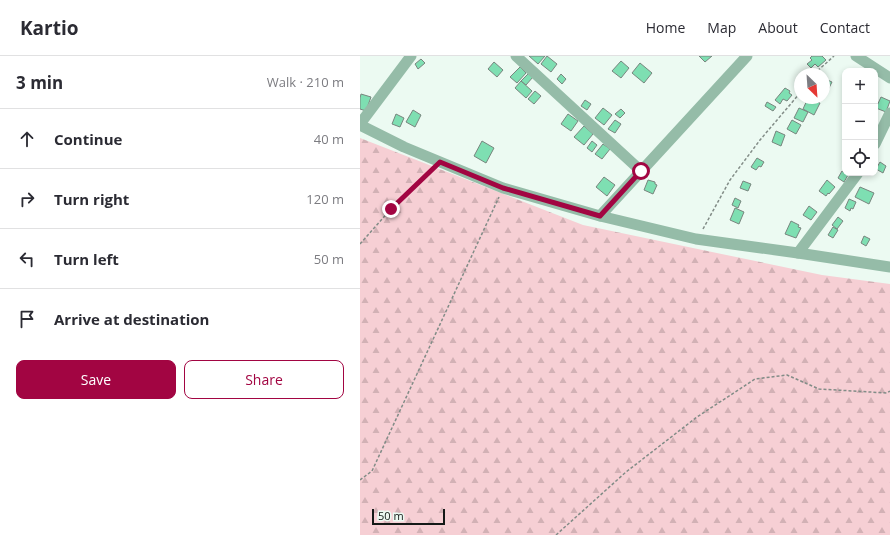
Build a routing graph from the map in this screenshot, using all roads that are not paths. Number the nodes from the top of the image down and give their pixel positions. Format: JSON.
{"nodes":[{"id":1,"x":411,"y":56,"type":"edge"},
{"id":2,"x":516,"y":56,"type":"edge"},
{"id":3,"x":747,"y":56,"type":"edge"},
{"id":4,"x":856,"y":56,"type":"edge"},
{"id":5,"x":890,"y":78,"type":"edge"},
{"id":6,"x":890,"y":113,"type":"edge"},
{"id":7,"x":360,"y":124,"type":"edge"},
{"id":8,"x":877,"y":140,"type":"edge"},
{"id":9,"x":641,"y":171,"type":"junction"},
{"id":10,"x":856,"y":176,"type":"edge"},
{"id":11,"x":600,"y":216,"type":"junction"},
{"id":12,"x":798,"y":252,"type":"junction"},
{"id":13,"x":890,"y":267,"type":"edge"}],
"edges":[{"from":1,"to":7,"type":"street"},
{"from":2,"to":9,"type":"street"},
{"from":3,"to":9,"type":"street"},
{"from":4,"to":5,"type":"street"},
{"from":6,"to":8,"type":"street"},
{"from":7,"to":11,"type":"street"},
{"from":9,"to":11,"type":"street"},
{"from":10,"to":12,"type":"street"},
{"from":11,"to":12,"type":"street"},
{"from":12,"to":13,"type":"street"}]}
